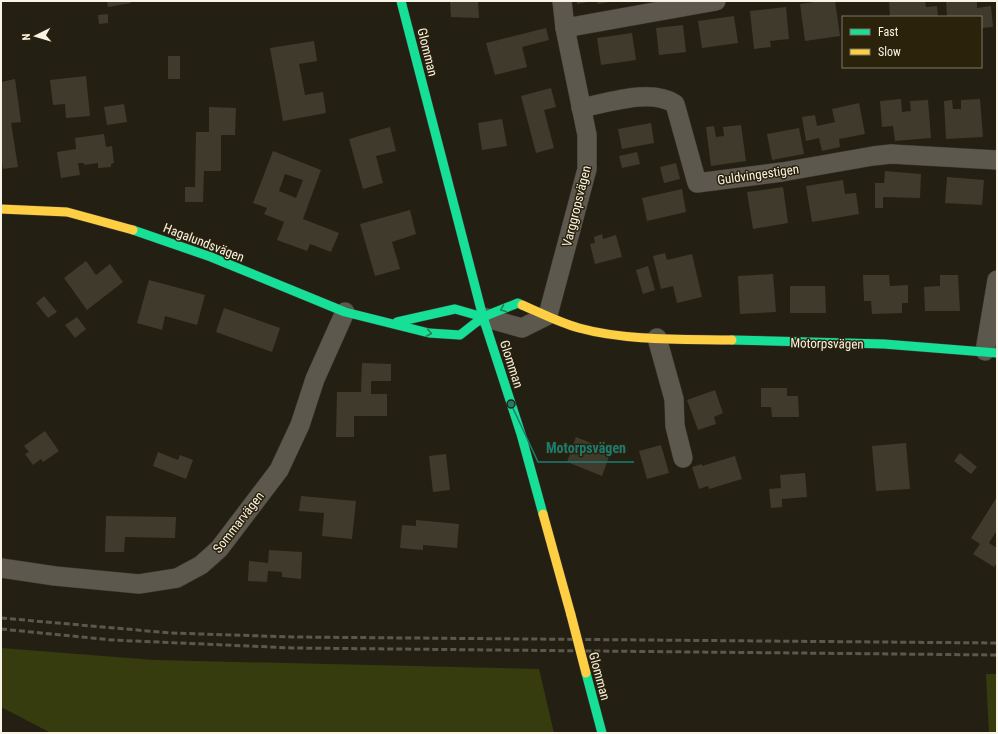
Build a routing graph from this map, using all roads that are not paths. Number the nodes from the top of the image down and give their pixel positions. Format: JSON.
{"nodes":[{"id":1,"x":401,"y":1,"type":"edge"},
{"id":2,"x":562,"y":1,"type":"edge"},
{"id":3,"x":716,"y":1,"type":"edge"},
{"id":4,"x":565,"y":28,"type":"junction"},
{"id":5,"x":581,"y":108,"type":"junction"},
{"id":6,"x":997,"y":160,"type":"edge"},
{"id":7,"x":1,"y":209,"type":"edge"},
{"id":8,"x":997,"y":280,"type":"edge"},
{"id":9,"x":345,"y":312,"type":"junction"},
{"id":10,"x":548,"y":315,"type":"junction"},
{"id":11,"x":483,"y":317,"type":"junction"},
{"id":12,"x":391,"y":323,"type":"junction"},
{"id":13,"x":657,"y":338,"type":"junction"},
{"id":14,"x":991,"y":352,"type":"edge"},
{"id":15,"x":683,"y":458,"type":"dead end"},
{"id":16,"x":1,"y":568,"type":"edge"},
{"id":17,"x":602,"y":733,"type":"edge"}],
"edges":[{"from":1,"to":11,"type":"street","name":"Glomman"},
{"from":2,"to":4,"type":"street","name":"Varggropsvägen"},
{"from":3,"to":4,"type":"street"},
{"from":4,"to":5,"type":"street","name":"Varggropsvägen"},
{"from":5,"to":6,"type":"street","name":"Guldvingestigen"},
{"from":5,"to":10,"type":"street","name":"Varggropsvägen"},
{"from":7,"to":9,"type":"street","name":"Hagalundsvägen"},
{"from":8,"to":14,"type":"street"},
{"from":9,"to":12,"type":"street","name":"Hagalundsvägen"},
{"from":9,"to":16,"type":"street","name":"Sommarvägen"},
{"from":10,"to":11,"type":"street"},
{"from":10,"to":13,"type":"street","name":"Motorpsvägen"},
{"from":11,"to":12,"type":"street","name":"Hagalundsvägen"},
{"from":12,"to":11,"type":"street","name":"Hagalundsvägen","one_way":true},
{"from":11,"to":17,"type":"street","name":"Glomman","bridge":true},
{"from":13,"to":14,"type":"street","name":"Motorpsvägen"},
{"from":13,"to":15,"type":"street"}]}
